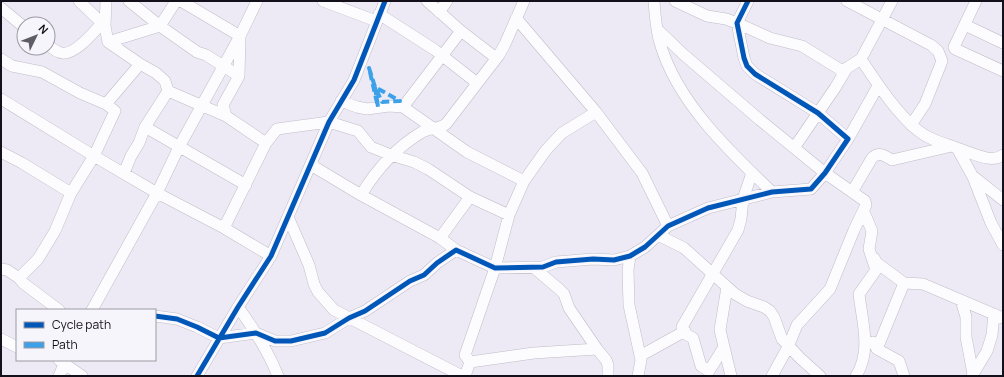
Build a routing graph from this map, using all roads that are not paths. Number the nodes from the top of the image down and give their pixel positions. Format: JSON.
{"nodes":[{"id":1,"x":79,"y":1,"type":"edge"},
{"id":2,"x":106,"y":1,"type":"edge"},
{"id":3,"x":129,"y":1,"type":"edge"},
{"id":4,"x":176,"y":1,"type":"edge"},
{"id":5,"x":181,"y":1,"type":"edge"},
{"id":6,"x":257,"y":1,"type":"edge"},
{"id":7,"x":322,"y":1,"type":"edge"},
{"id":8,"x":385,"y":1,"type":"edge"},
{"id":9,"x":427,"y":1,"type":"edge"},
{"id":10,"x":447,"y":1,"type":"edge"},
{"id":11,"x":524,"y":1,"type":"edge"},
{"id":12,"x":654,"y":1,"type":"edge"},
{"id":13,"x":675,"y":1,"type":"edge"},
{"id":14,"x":748,"y":1,"type":"edge"},
{"id":15,"x":847,"y":1,"type":"edge"},
{"id":16,"x":892,"y":1,"type":"edge"},
{"id":17,"x":976,"y":1,"type":"edge"},
{"id":18,"x":1,"y":8,"type":"edge"},
{"id":19,"x":439,"y":12,"type":"junction"},
{"id":20,"x":378,"y":17,"type":"junction"},
{"id":21,"x":516,"y":18,"type":"junction"},
{"id":22,"x":883,"y":19,"type":"junction"},
{"id":23,"x":16,"y":20,"type":"edge"},
{"id":24,"x":737,"y":23,"type":"junction"},
{"id":25,"x":104,"y":24,"type":"junction"},
{"id":26,"x":965,"y":25,"type":"junction"},
{"id":27,"x":160,"y":26,"type":"junction"},
{"id":28,"x":657,"y":28,"type":"junction"},
{"id":29,"x":461,"y":31,"type":"junction"},
{"id":30,"x":240,"y":36,"type":"junction"},
{"id":31,"x":108,"y":42,"type":"junction"},
{"id":32,"x":1003,"y":43,"type":"edge"},
{"id":33,"x":56,"y":50,"type":"edge"},
{"id":34,"x":443,"y":57,"type":"junction"},
{"id":35,"x":496,"y":58,"type":"junction"},
{"id":36,"x":1,"y":59,"type":"edge"},
{"id":37,"x":861,"y":59,"type":"junction"},
{"id":38,"x":140,"y":64,"type":"junction"},
{"id":39,"x":224,"y":66,"type":"junction"},
{"id":40,"x":847,"y":68,"type":"junction"},
{"id":41,"x":1003,"y":71,"type":"edge"},
{"id":42,"x":239,"y":76,"type":"junction"},
{"id":43,"x":477,"y":83,"type":"junction"},
{"id":44,"x":878,"y":86,"type":"junction"},
{"id":45,"x":168,"y":91,"type":"junction"},
{"id":46,"x":1,"y":99,"type":"edge"},
{"id":47,"x":342,"y":102,"type":"junction"},
{"id":48,"x":106,"y":104,"type":"junction"},
{"id":49,"x":202,"y":106,"type":"junction"},
{"id":50,"x":403,"y":107,"type":"junction"},
{"id":51,"x":596,"y":112,"type":"junction"},
{"id":52,"x":818,"y":113,"type":"junction"},
{"id":53,"x":226,"y":116,"type":"junction"},
{"id":54,"x":330,"y":122,"type":"junction"},
{"id":55,"x":911,"y":125,"type":"junction"},
{"id":56,"x":145,"y":128,"type":"junction"},
{"id":57,"x":434,"y":128,"type":"junction"},
{"id":58,"x":848,"y":139,"type":"junction"},
{"id":59,"x":266,"y":143,"type":"junction"},
{"id":60,"x":179,"y":147,"type":"junction"},
{"id":61,"x":955,"y":147,"type":"junction"},
{"id":62,"x":794,"y":148,"type":"junction"},
{"id":63,"x":1,"y":152,"type":"edge"},
{"id":64,"x":391,"y":155,"type":"junction"},
{"id":65,"x":1003,"y":155,"type":"edge"},
{"id":66,"x":94,"y":156,"type":"junction"},
{"id":67,"x":311,"y":166,"type":"junction"},
{"id":68,"x":124,"y":173,"type":"junction"},
{"id":69,"x":752,"y":173,"type":"junction"},
{"id":70,"x":825,"y":173,"type":"junction"},
{"id":71,"x":974,"y":177,"type":"junction"},
{"id":72,"x":524,"y":181,"type":"junction"},
{"id":73,"x":246,"y":185,"type":"junction"},
{"id":74,"x":71,"y":192,"type":"junction"},
{"id":75,"x":772,"y":192,"type":"junction"},
{"id":76,"x":852,"y":192,"type":"junction"},
{"id":77,"x":157,"y":193,"type":"junction"},
{"id":78,"x":361,"y":195,"type":"junction"},
{"id":79,"x":470,"y":197,"type":"junction"},
{"id":80,"x":743,"y":199,"type":"junction"},
{"id":81,"x":1003,"y":200,"type":"edge"},
{"id":82,"x":864,"y":212,"type":"junction"},
{"id":83,"x":509,"y":215,"type":"junction"},
{"id":84,"x":288,"y":217,"type":"junction"},
{"id":85,"x":668,"y":226,"type":"junction"},
{"id":86,"x":224,"y":228,"type":"junction"},
{"id":87,"x":658,"y":235,"type":"junction"},
{"id":88,"x":440,"y":238,"type":"junction"},
{"id":89,"x":1003,"y":245,"type":"edge"},
{"id":90,"x":869,"y":249,"type":"junction"},
{"id":91,"x":456,"y":250,"type":"junction"},
{"id":92,"x":271,"y":256,"type":"junction"},
{"id":93,"x":630,"y":256,"type":"junction"},
{"id":94,"x":533,"y":267,"type":"junction"},
{"id":95,"x":495,"y":268,"type":"junction"},
{"id":96,"x":1,"y":269,"type":"edge"},
{"id":97,"x":713,"y":274,"type":"junction"},
{"id":98,"x":19,"y":278,"type":"junction"},
{"id":99,"x":904,"y":283,"type":"junction"},
{"id":100,"x":727,"y":287,"type":"junction"},
{"id":101,"x":961,"y":300,"type":"junction"},
{"id":102,"x":238,"y":306,"type":"junction"},
{"id":103,"x":58,"y":309,"type":"edge"},
{"id":104,"x":93,"y":309,"type":"edge"},
{"id":105,"x":156,"y":316,"type":"edge"},
{"id":106,"x":998,"y":316,"type":"edge"},
{"id":107,"x":349,"y":318,"type":"junction"},
{"id":108,"x":862,"y":318,"type":"junction"},
{"id":109,"x":685,"y":331,"type":"junction"},
{"id":110,"x":256,"y":333,"type":"junction"},
{"id":111,"x":219,"y":338,"type":"junction"},
{"id":112,"x":1,"y":339,"type":"edge"},
{"id":113,"x":16,"y":346,"type":"edge"},
{"id":114,"x":724,"y":347,"type":"junction"},
{"id":115,"x":788,"y":347,"type":"junction"},
{"id":116,"x":597,"y":349,"type":"junction"},
{"id":117,"x":876,"y":349,"type":"junction"},
{"id":118,"x":640,"y":356,"type":"junction"},
{"id":119,"x":63,"y":361,"type":"edge"},
{"id":120,"x":470,"y":362,"type":"junction"},
{"id":121,"x":709,"y":373,"type":"edge"},
{"id":122,"x":972,"y":375,"type":"edge"},
{"id":123,"x":59,"y":376,"type":"edge"},
{"id":124,"x":82,"y":376,"type":"edge"},
{"id":125,"x":197,"y":376,"type":"edge"},
{"id":126,"x":278,"y":376,"type":"edge"},
{"id":127,"x":463,"y":376,"type":"edge"},
{"id":128,"x":608,"y":376,"type":"edge"},
{"id":129,"x":638,"y":376,"type":"edge"},
{"id":130,"x":731,"y":376,"type":"edge"},
{"id":131,"x":772,"y":376,"type":"edge"},
{"id":132,"x":820,"y":376,"type":"edge"},
{"id":133,"x":856,"y":376,"type":"edge"},
{"id":134,"x":904,"y":376,"type":"edge"}],
"edges":[{"from":1,"to":25,"type":"street"},
{"from":2,"to":25,"type":"street"},
{"from":3,"to":27,"type":"street"},
{"from":4,"to":27,"type":"street"},
{"from":5,"to":30,"type":"street"},
{"from":6,"to":30,"type":"street"},
{"from":7,"to":20,"type":"street"},
{"from":8,"to":20,"type":"street"},
{"from":9,"to":19,"type":"street"},
{"from":10,"to":19,"type":"street"},
{"from":11,"to":21,"type":"street"},
{"from":12,"to":28,"type":"street"},
{"from":13,"to":24,"type":"street"},
{"from":14,"to":24,"type":"street"},
{"from":15,"to":22,"type":"street"},
{"from":16,"to":22,"type":"street"},
{"from":17,"to":26,"type":"street"},
{"from":18,"to":23,"type":"street"},
{"from":19,"to":29,"type":"street"},
{"from":20,"to":34,"type":"street"},
{"from":20,"to":47,"type":"street"},
{"from":21,"to":35,"type":"street"},
{"from":21,"to":51,"type":"street"},
{"from":22,"to":37,"type":"street"},
{"from":22,"to":55,"type":"street"},
{"from":24,"to":40,"type":"street"},
{"from":24,"to":52,"type":"street"},
{"from":25,"to":31,"type":"street"},
{"from":25,"to":33,"type":"street"},
{"from":26,"to":32,"type":"street"},
{"from":26,"to":41,"type":"street"},
{"from":27,"to":31,"type":"street"},
{"from":27,"to":39,"type":"street"},
{"from":28,"to":62,"type":"street"},
{"from":28,"to":69,"type":"street"},
{"from":29,"to":34,"type":"street"},
{"from":29,"to":35,"type":"street"},
{"from":30,"to":39,"type":"street"},
{"from":30,"to":42,"type":"street"},
{"from":31,"to":38,"type":"street"},
{"from":34,"to":43,"type":"street"},
{"from":34,"to":50,"type":"street"},
{"from":35,"to":43,"type":"street"},
{"from":36,"to":48,"type":"street"},
{"from":37,"to":40,"type":"street"},
{"from":37,"to":44,"type":"street"},
{"from":38,"to":45,"type":"street"},
{"from":38,"to":48,"type":"street"},
{"from":39,"to":42,"type":"street"},
{"from":39,"to":49,"type":"street"},
{"from":40,"to":52,"type":"street"},
{"from":42,"to":53,"type":"street"},
{"from":43,"to":57,"type":"street"},
{"from":44,"to":55,"type":"street"},
{"from":44,"to":58,"type":"street"},
{"from":45,"to":49,"type":"street"},
{"from":45,"to":56,"type":"street"},
{"from":46,"to":66,"type":"street"},
{"from":47,"to":50,"type":"street"},
{"from":47,"to":54,"type":"street"},
{"from":48,"to":66,"type":"street"},
{"from":49,"to":53,"type":"street"},
{"from":49,"to":60,"type":"street"},
{"from":50,"to":57,"type":"street"},
{"from":51,"to":72,"type":"street"},
{"from":51,"to":85,"type":"street"},
{"from":52,"to":58,"type":"street"},
{"from":52,"to":62,"type":"street"},
{"from":53,"to":59,"type":"street"},
{"from":54,"to":59,"type":"street"},
{"from":54,"to":64,"type":"street"},
{"from":54,"to":67,"type":"street"},
{"from":55,"to":61,"type":"street"},
{"from":56,"to":60,"type":"street"},
{"from":56,"to":68,"type":"street"},
{"from":57,"to":64,"type":"street"},
{"from":57,"to":72,"type":"street"},
{"from":58,"to":70,"type":"street"},
{"from":59,"to":73,"type":"street"},
{"from":60,"to":73,"type":"street"},
{"from":60,"to":77,"type":"street"},
{"from":61,"to":65,"type":"street"},
{"from":61,"to":71,"type":"street"},
{"from":61,"to":76,"type":"street"},
{"from":62,"to":70,"type":"street"},
{"from":63,"to":74,"type":"street"},
{"from":64,"to":78,"type":"street"},
{"from":64,"to":79,"type":"street"},
{"from":66,"to":68,"type":"street"},
{"from":66,"to":74,"type":"street"},
{"from":67,"to":78,"type":"street"},
{"from":67,"to":84,"type":"street"},
{"from":68,"to":77,"type":"street"},
{"from":69,"to":75,"type":"street"},
{"from":69,"to":80,"type":"street"},
{"from":70,"to":75,"type":"street"},
{"from":70,"to":76,"type":"street"},
{"from":71,"to":81,"type":"street"},
{"from":71,"to":89,"type":"street"},
{"from":72,"to":83,"type":"street"},
{"from":73,"to":86,"type":"street"},
{"from":74,"to":98,"type":"street"},
{"from":75,"to":80,"type":"street"},
{"from":76,"to":82,"type":"street"},
{"from":77,"to":86,"type":"street"},
{"from":77,"to":104,"type":"street"},
{"from":78,"to":88,"type":"street"},
{"from":79,"to":83,"type":"street"},
{"from":79,"to":88,"type":"street"},
{"from":80,"to":85,"type":"street"},
{"from":80,"to":97,"type":"street"},
{"from":82,"to":90,"type":"street"},
{"from":82,"to":115,"type":"street"},
{"from":83,"to":95,"type":"street"},
{"from":84,"to":92,"type":"street"},
{"from":84,"to":107,"type":"street"},
{"from":85,"to":87,"type":"street"},
{"from":86,"to":92,"type":"street"},
{"from":87,"to":93,"type":"street"},
{"from":87,"to":97,"type":"street"},
{"from":88,"to":91,"type":"street"},
{"from":90,"to":99,"type":"street"},
{"from":90,"to":108,"type":"street"},
{"from":91,"to":95,"type":"street"},
{"from":91,"to":107,"type":"street"},
{"from":92,"to":102,"type":"street"},
{"from":93,"to":94,"type":"street"},
{"from":93,"to":118,"type":"street"},
{"from":94,"to":95,"type":"street"},
{"from":94,"to":116,"type":"street"},
{"from":95,"to":120,"type":"street"},
{"from":96,"to":98,"type":"street"},
{"from":97,"to":100,"type":"street"},
{"from":97,"to":109,"type":"street"},
{"from":98,"to":103,"type":"street"},
{"from":99,"to":101,"type":"street"},
{"from":99,"to":117,"type":"street"},
{"from":100,"to":114,"type":"street"},
{"from":100,"to":115,"type":"street"},
{"from":101,"to":106,"type":"street"},
{"from":101,"to":122,"type":"street"},
{"from":102,"to":110,"type":"street"},
{"from":102,"to":111,"type":"street"},
{"from":105,"to":111,"type":"street"},
{"from":106,"to":122,"type":"street"},
{"from":107,"to":110,"type":"street"},
{"from":107,"to":127,"type":"street"},
{"from":108,"to":117,"type":"street"},
{"from":108,"to":133,"type":"street"},
{"from":109,"to":118,"type":"street"},
{"from":109,"to":121,"type":"street"},
{"from":110,"to":111,"type":"street"},
{"from":110,"to":126,"type":"street"},
{"from":111,"to":125,"type":"street"},
{"from":112,"to":113,"type":"street"},
{"from":114,"to":121,"type":"street"},
{"from":114,"to":130,"type":"street"},
{"from":115,"to":131,"type":"street"},
{"from":115,"to":132,"type":"street"},
{"from":116,"to":120,"type":"street"},
{"from":116,"to":128,"type":"street"},
{"from":117,"to":134,"type":"street"},
{"from":118,"to":129,"type":"street"},
{"from":119,"to":123,"type":"street"},
{"from":119,"to":124,"type":"street"},
{"from":120,"to":127,"type":"street"}]}
